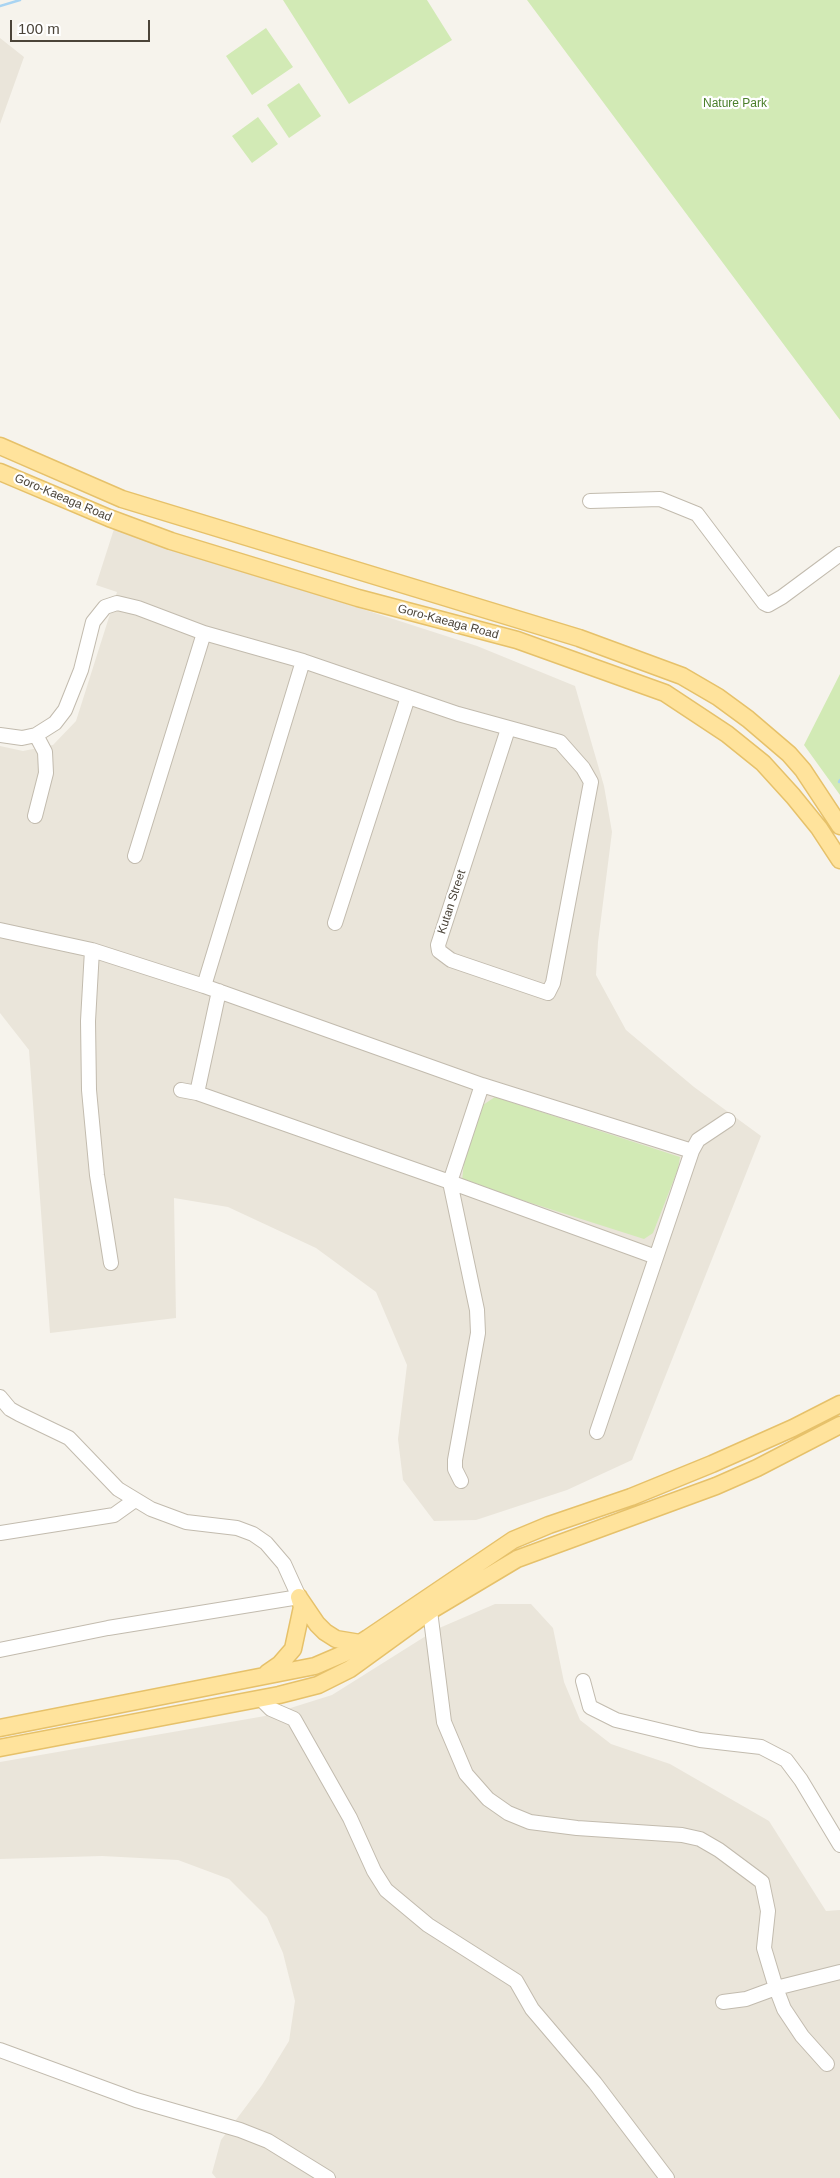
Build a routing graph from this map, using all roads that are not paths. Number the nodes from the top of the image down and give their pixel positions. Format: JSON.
{"nodes":[{"id":1,"x":0,"y":446,"type":"edge"},
{"id":2,"x":0,"y":472,"type":"edge"},
{"id":3,"x":590,"y":501,"type":"dead end"},
{"id":4,"x":840,"y":554,"type":"edge"},
{"id":5,"x":204,"y":633,"type":"junction"},
{"id":6,"x":303,"y":661,"type":"junction"},
{"id":7,"x":408,"y":697,"type":"junction"},
{"id":8,"x":508,"y":729,"type":"junction"},
{"id":9,"x":0,"y":735,"type":"edge"},
{"id":10,"x":36,"y":736,"type":"junction"},
{"id":11,"x":35,"y":816,"type":"dead end"},
{"id":12,"x":840,"y":826,"type":"edge"},
{"id":13,"x":135,"y":856,"type":"dead end"},
{"id":14,"x":840,"y":860,"type":"edge"},
{"id":15,"x":335,"y":923,"type":"dead end"},
{"id":16,"x":0,"y":930,"type":"edge"},
{"id":17,"x":92,"y":950,"type":"junction"},
{"id":18,"x":204,"y":986,"type":"junction"},
{"id":19,"x":219,"y":991,"type":"junction"},
{"id":20,"x":482,"y":1085,"type":"junction"},
{"id":21,"x":182,"y":1090,"type":"dead end"},
{"id":22,"x":196,"y":1092,"type":"junction"},
{"id":23,"x":728,"y":1120,"type":"dead end"},
{"id":24,"x":692,"y":1151,"type":"junction"},
{"id":25,"x":450,"y":1182,"type":"junction"},
{"id":26,"x":656,"y":1257,"type":"junction"},
{"id":27,"x":111,"y":1263,"type":"dead end"},
{"id":28,"x":0,"y":1397,"type":"edge"},
{"id":29,"x":840,"y":1404,"type":"edge"},
{"id":30,"x":840,"y":1425,"type":"edge"},
{"id":31,"x":597,"y":1432,"type":"dead end"},
{"id":32,"x":461,"y":1481,"type":"dead end"},
{"id":33,"x":134,"y":1500,"type":"junction"},
{"id":34,"x":0,"y":1533,"type":"edge"},
{"id":35,"x":299,"y":1597,"type":"junction"},
{"id":36,"x":430,"y":1611,"type":"junction"},
{"id":37,"x":360,"y":1643,"type":"junction"},
{"id":38,"x":0,"y":1650,"type":"edge"},
{"id":39,"x":258,"y":1678,"type":"junction"},
{"id":40,"x":583,"y":1681,"type":"dead end"},
{"id":41,"x":261,"y":1699,"type":"junction"},
{"id":42,"x":0,"y":1728,"type":"edge"},
{"id":43,"x":0,"y":1748,"type":"edge"},
{"id":44,"x":840,"y":1845,"type":"edge"},
{"id":45,"x":840,"y":1972,"type":"edge"},
{"id":46,"x":776,"y":1988,"type":"junction"},
{"id":47,"x":723,"y":2002,"type":"dead end"},
{"id":48,"x":0,"y":2050,"type":"edge"},
{"id":49,"x":827,"y":2064,"type":"dead end"},
{"id":50,"x":328,"y":2178,"type":"edge"},
{"id":51,"x":667,"y":2178,"type":"edge"}],
"edges":[{"from":1,"to":12,"type":"main road","name":"Goro-Kaeaga Road"},
{"from":2,"to":14,"type":"main road","name":"Goro-Kaeaga Road"},
{"from":3,"to":4,"type":"street"},
{"from":5,"to":6,"type":"street"},
{"from":5,"to":10,"type":"street"},
{"from":5,"to":13,"type":"street"},
{"from":6,"to":7,"type":"street"},
{"from":6,"to":18,"type":"street"},
{"from":7,"to":8,"type":"street"},
{"from":7,"to":15,"type":"street"},
{"from":8,"to":8,"type":"street","name":"Kutan Street"},
{"from":9,"to":10,"type":"street"},
{"from":10,"to":11,"type":"street"},
{"from":16,"to":17,"type":"street"},
{"from":17,"to":18,"type":"street"},
{"from":17,"to":27,"type":"street"},
{"from":18,"to":19,"type":"street"},
{"from":19,"to":20,"type":"street"},
{"from":19,"to":22,"type":"street"},
{"from":20,"to":24,"type":"street"},
{"from":20,"to":25,"type":"street"},
{"from":21,"to":22,"type":"street"},
{"from":22,"to":25,"type":"street"},
{"from":23,"to":24,"type":"street"},
{"from":24,"to":26,"type":"street"},
{"from":25,"to":26,"type":"street"},
{"from":25,"to":32,"type":"street"},
{"from":26,"to":31,"type":"street"},
{"from":28,"to":33,"type":"street"},
{"from":29,"to":37,"type":"main road"},
{"from":30,"to":36,"type":"main road"},
{"from":33,"to":34,"type":"street"},
{"from":33,"to":35,"type":"street"},
{"from":35,"to":37,"type":"main road"},
{"from":35,"to":38,"type":"street"},
{"from":35,"to":39,"type":"main road"},
{"from":36,"to":41,"type":"main road"},
{"from":36,"to":46,"type":"street"},
{"from":37,"to":39,"type":"main road"},
{"from":39,"to":42,"type":"main road"},
{"from":40,"to":44,"type":"street"},
{"from":41,"to":43,"type":"main road"},
{"from":41,"to":51,"type":"street"},
{"from":45,"to":46,"type":"street"},
{"from":46,"to":47,"type":"street"},
{"from":46,"to":49,"type":"street"},
{"from":48,"to":50,"type":"street"}]}
